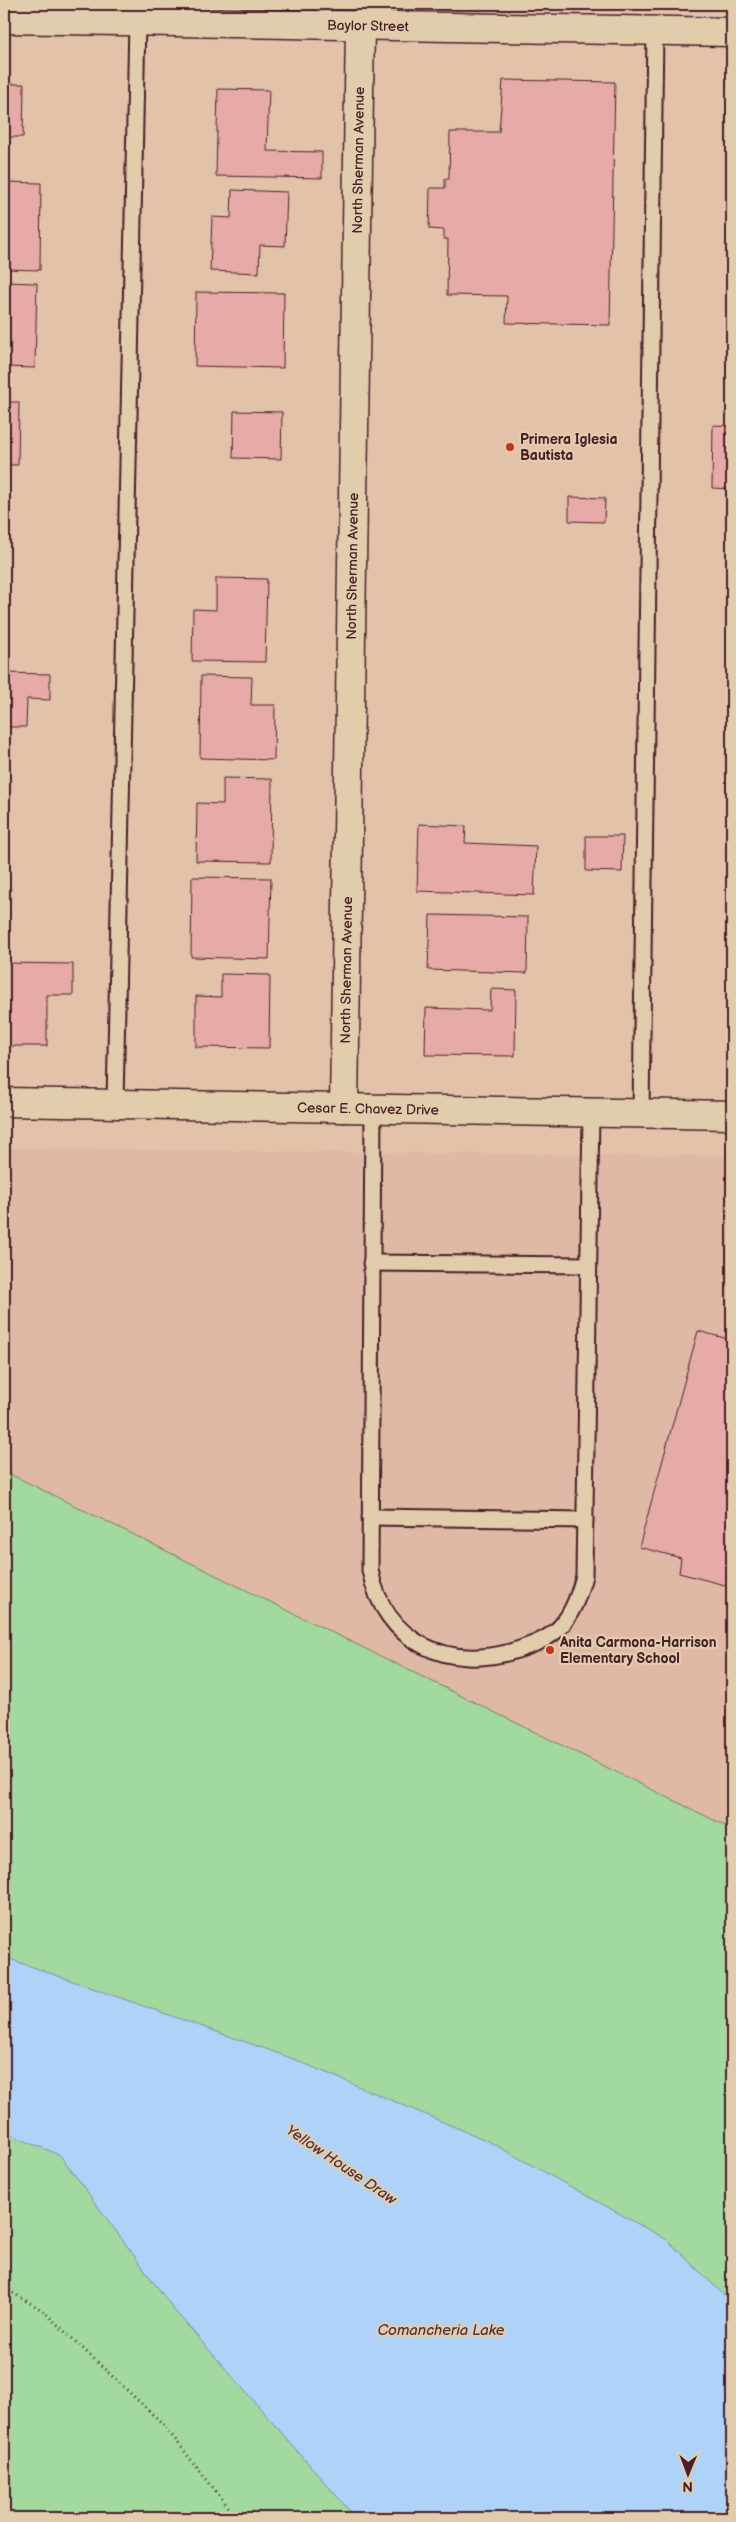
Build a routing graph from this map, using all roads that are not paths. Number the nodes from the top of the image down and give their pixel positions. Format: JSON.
{"nodes":[{"id":1,"x":421,"y":14,"type":"edge"},
{"id":2,"x":4,"y":19,"type":"edge"},
{"id":3,"x":137,"y":21,"type":"junction"},
{"id":4,"x":360,"y":24,"type":"junction"},
{"id":5,"x":655,"y":30,"type":"junction"},
{"id":6,"x":732,"y":32,"type":"edge"},
{"id":7,"x":4,"y":1102,"type":"edge"},
{"id":8,"x":115,"y":1104,"type":"junction"},
{"id":9,"x":344,"y":1108,"type":"junction"},
{"id":10,"x":373,"y":1109,"type":"junction"},
{"id":11,"x":591,"y":1112,"type":"junction"},
{"id":12,"x":641,"y":1113,"type":"junction"},
{"id":13,"x":732,"y":1115,"type":"edge"},
{"id":14,"x":372,"y":1263,"type":"junction"},
{"id":15,"x":588,"y":1265,"type":"junction"},
{"id":16,"x":370,"y":1517,"type":"junction"},
{"id":17,"x":585,"y":1520,"type":"junction"}],
"edges":[{"from":1,"to":4,"type":"street","name":"Baylor Street"},
{"from":1,"to":5,"type":"street","name":"Baylor Street"},
{"from":2,"to":3,"type":"street","name":"Baylor Street"},
{"from":3,"to":4,"type":"street","name":"Baylor Street"},
{"from":3,"to":8,"type":"lane"},
{"from":4,"to":9,"type":"street","name":"North Sherman Avenue"},
{"from":5,"to":6,"type":"street","name":"Baylor Street"},
{"from":5,"to":12,"type":"lane"},
{"from":7,"to":8,"type":"street","name":"Cesar E. Chavez Drive"},
{"from":8,"to":9,"type":"street","name":"Cesar E. Chavez Drive"},
{"from":9,"to":10,"type":"street","name":"Cesar E. Chavez Drive"},
{"from":10,"to":11,"type":"street","name":"Cesar E. Chavez Drive"},
{"from":10,"to":14,"type":"lane"},
{"from":11,"to":12,"type":"street","name":"Cesar E. Chavez Drive"},
{"from":11,"to":15,"type":"lane"},
{"from":12,"to":13,"type":"street","name":"Cesar E. Chavez Drive"},
{"from":14,"to":15,"type":"lane"},
{"from":14,"to":16,"type":"lane"},
{"from":15,"to":17,"type":"lane"},
{"from":16,"to":17,"type":"lane"},
{"from":16,"to":17,"type":"lane"}]}
